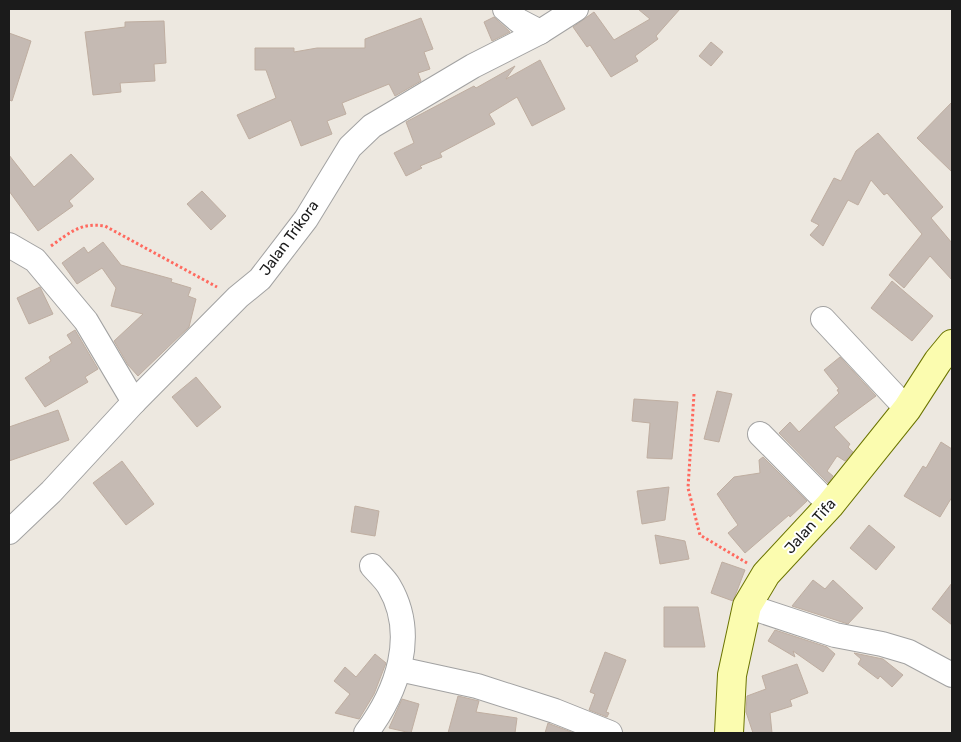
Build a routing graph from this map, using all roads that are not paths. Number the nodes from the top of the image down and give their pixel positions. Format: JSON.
{"nodes":[{"id":1,"x":505,"y":9,"type":"edge"},
{"id":2,"x":576,"y":9,"type":"edge"},
{"id":3,"x":540,"y":32,"type":"junction"},
{"id":4,"x":9,"y":245,"type":"edge"},
{"id":5,"x":823,"y":319,"type":"dead end"},
{"id":6,"x":952,"y":344,"type":"edge"},
{"id":7,"x":134,"y":402,"type":"junction"},
{"id":8,"x":908,"y":409,"type":"junction"},
{"id":9,"x":760,"y":434,"type":"dead end"},
{"id":10,"x":830,"y":505,"type":"junction"},
{"id":11,"x":9,"y":532,"type":"edge"},
{"id":12,"x":372,"y":566,"type":"dead end"},
{"id":13,"x":746,"y":606,"type":"junction"},
{"id":14,"x":399,"y":669,"type":"junction"},
{"id":15,"x":952,"y":675,"type":"edge"},
{"id":16,"x":366,"y":733,"type":"edge"},
{"id":17,"x":610,"y":733,"type":"edge"},
{"id":18,"x":729,"y":733,"type":"edge"}],
"edges":[{"from":1,"to":3,"type":"street"},
{"from":2,"to":3,"type":"street","name":"Jalan Trikora"},
{"from":3,"to":7,"type":"street","name":"Jalan Trikora"},
{"from":4,"to":7,"type":"street"},
{"from":5,"to":8,"type":"street"},
{"from":6,"to":8,"type":"street","name":"Jalan Tifa"},
{"from":7,"to":11,"type":"street","name":"Jalan Trikora"},
{"from":8,"to":10,"type":"street","name":"Jalan Tifa"},
{"from":9,"to":10,"type":"street"},
{"from":10,"to":13,"type":"street","name":"Jalan Tifa"},
{"from":12,"to":14,"type":"street"},
{"from":13,"to":15,"type":"street"},
{"from":13,"to":18,"type":"street","name":"Jalan Tifa"},
{"from":14,"to":16,"type":"street"},
{"from":14,"to":17,"type":"street"}]}
